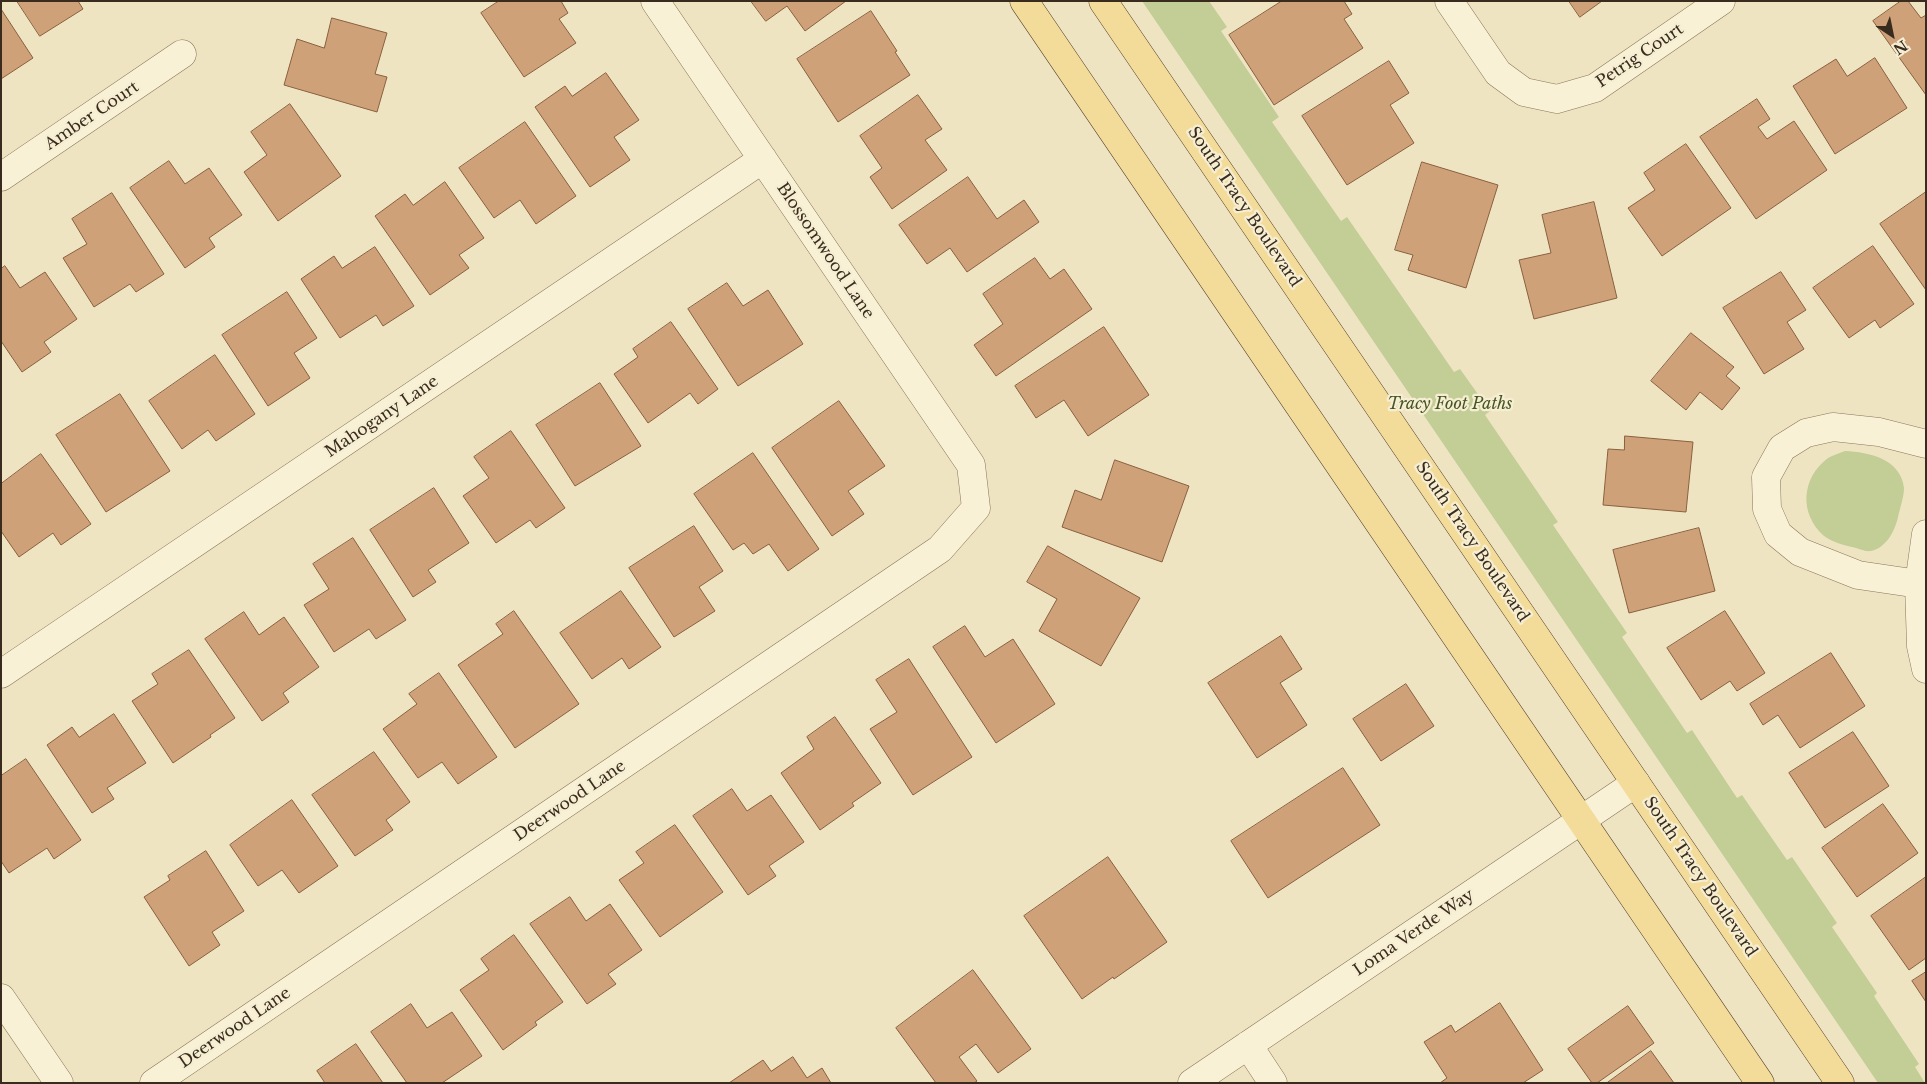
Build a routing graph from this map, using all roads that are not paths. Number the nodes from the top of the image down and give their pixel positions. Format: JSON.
{"nodes":[{"id":1,"x":655,"y":1,"type":"edge"},
{"id":2,"x":1024,"y":1,"type":"edge"},
{"id":3,"x":1104,"y":1,"type":"edge"},
{"id":4,"x":1449,"y":1,"type":"edge"},
{"id":5,"x":1721,"y":1,"type":"edge"},
{"id":6,"x":182,"y":54,"type":"dead end"},
{"id":7,"x":763,"y":159,"type":"junction"},
{"id":8,"x":1,"y":177,"type":"edge"},
{"id":9,"x":1926,"y":444,"type":"edge"},
{"id":10,"x":976,"y":508,"type":"joint"},
{"id":11,"x":1926,"y":534,"type":"edge"},
{"id":12,"x":1919,"y":584,"type":"junction"},
{"id":13,"x":1926,"y":669,"type":"edge"},
{"id":14,"x":1,"y":674,"type":"edge"},
{"id":15,"x":1636,"y":783,"type":"junction"},
{"id":16,"x":1581,"y":819,"type":"junction"},
{"id":17,"x":1,"y":998,"type":"edge"},
{"id":18,"x":1248,"y":1045,"type":"junction"},
{"id":19,"x":59,"y":1083,"type":"edge"},
{"id":20,"x":154,"y":1083,"type":"edge"},
{"id":21,"x":1192,"y":1083,"type":"edge"},
{"id":22,"x":1273,"y":1083,"type":"edge"},
{"id":23,"x":1760,"y":1083,"type":"edge"},
{"id":24,"x":1840,"y":1083,"type":"edge"}],
"edges":[{"from":1,"to":7,"type":"street","name":"Blossomwood Lane"},
{"from":2,"to":16,"type":"main road"},
{"from":3,"to":15,"type":"main road","name":"South Tracy Boulevard"},
{"from":4,"to":5,"type":"street","name":"Petrig Court"},
{"from":6,"to":8,"type":"street","name":"Amber Court"},
{"from":7,"to":10,"type":"street","name":"Blossomwood Lane"},
{"from":7,"to":14,"type":"street","name":"Mahogany Lane"},
{"from":9,"to":12,"type":"street"},
{"from":10,"to":20,"type":"street","name":"Deerwood Lane"},
{"from":11,"to":12,"type":"street"},
{"from":12,"to":13,"type":"street"},
{"from":15,"to":16,"type":"street","name":"Loma Verde Way"},
{"from":15,"to":24,"type":"main road","name":"South Tracy Boulevard"},
{"from":16,"to":18,"type":"street","name":"Loma Verde Way"},
{"from":16,"to":23,"type":"main road"},
{"from":17,"to":19,"type":"street"},
{"from":18,"to":21,"type":"street","name":"Loma Verde Way"},
{"from":18,"to":22,"type":"street"}]}
